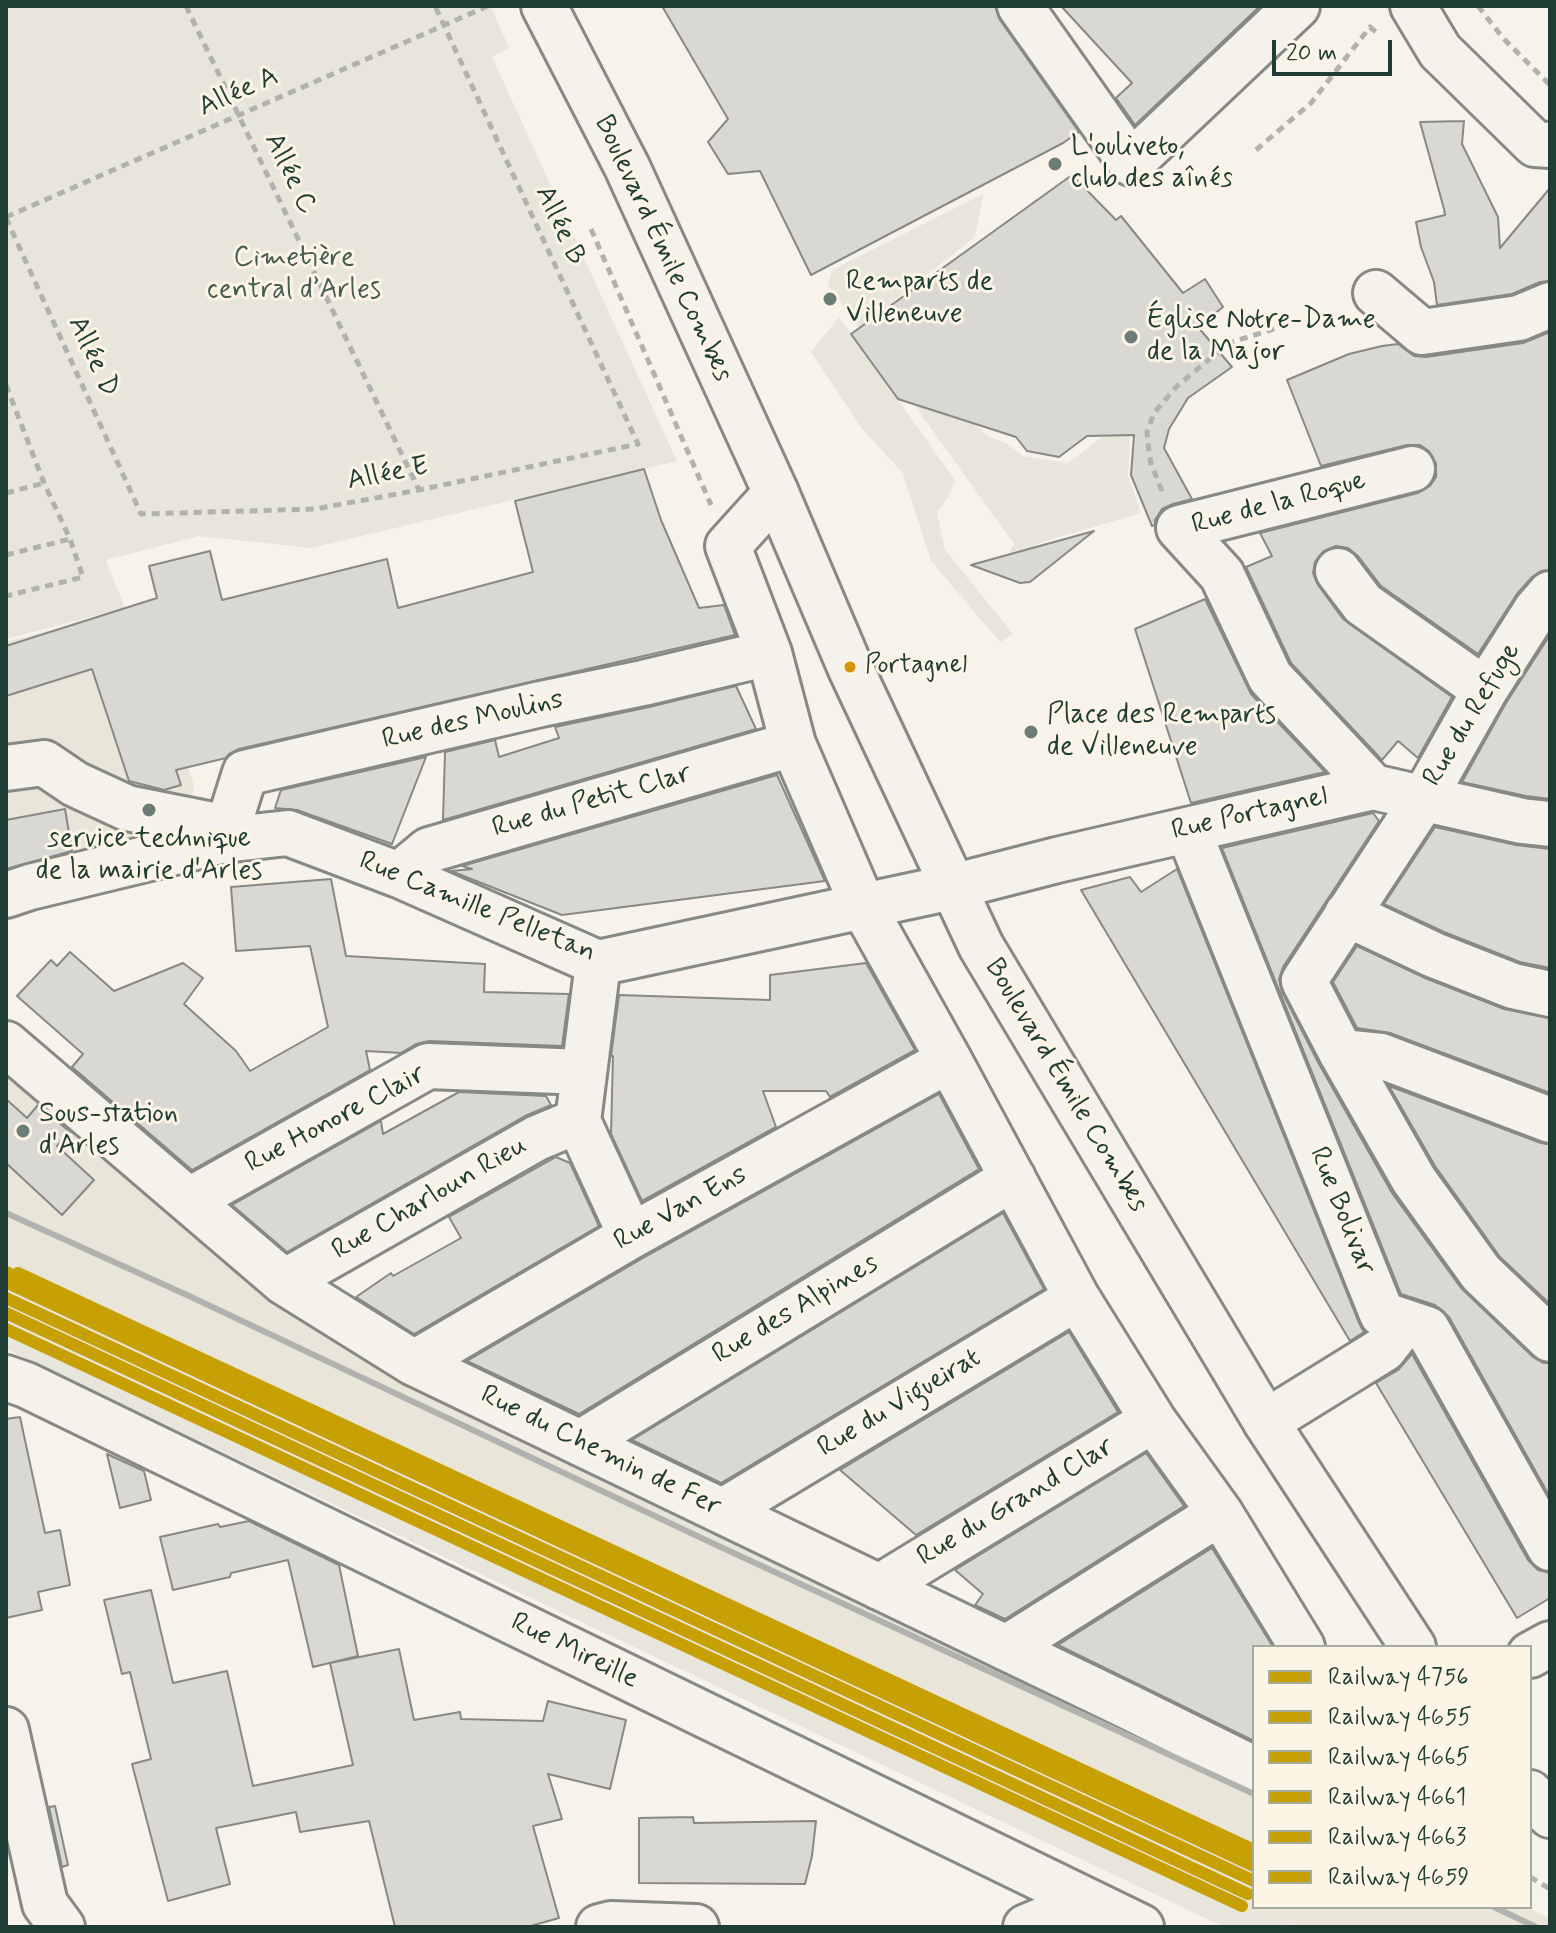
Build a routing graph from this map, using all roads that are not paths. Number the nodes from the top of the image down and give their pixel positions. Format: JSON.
{"nodes":[{"id":1,"x":544,"y":6,"type":"edge"},
{"id":2,"x":1020,"y":6,"type":"edge"},
{"id":3,"x":1297,"y":6,"type":"edge"},
{"id":4,"x":1413,"y":6,"type":"edge"},
{"id":5,"x":1550,"y":145,"type":"edge"},
{"id":6,"x":1376,"y":293,"type":"dead end"},
{"id":7,"x":1550,"y":305,"type":"edge"},
{"id":8,"x":1412,"y":469,"type":"dead end"},
{"id":9,"x":776,"y":493,"type":"junction"},
{"id":10,"x":1338,"y":571,"type":"dead end"},
{"id":11,"x":1550,"y":594,"type":"edge"},
{"id":12,"x":769,"y":653,"type":"junction"},
{"id":13,"x":1485,"y":690,"type":"junction"},
{"id":14,"x":793,"y":744,"type":"junction"},
{"id":15,"x":6,"y":768,"type":"edge"},
{"id":16,"x":1373,"y":787,"type":"junction"},
{"id":17,"x":1424,"y":798,"type":"junction"},
{"id":18,"x":1550,"y":824,"type":"edge"},
{"id":19,"x":1188,"y":830,"type":"junction"},
{"id":20,"x":226,"y":834,"type":"junction"},
{"id":21,"x":399,"y":875,"type":"junction"},
{"id":22,"x":952,"y":887,"type":"junction"},
{"id":23,"x":6,"y":895,"type":"edge"},
{"id":24,"x":863,"y":906,"type":"junction"},
{"id":25,"x":1347,"y":914,"type":"junction"},
{"id":26,"x":598,"y":963,"type":"junction"},
{"id":27,"x":1550,"y":994,"type":"edge"},
{"id":28,"x":6,"y":1044,"type":"edge"},
{"id":29,"x":1341,"y":1052,"type":"junction"},
{"id":30,"x":949,"y":1060,"type":"junction"},
{"id":31,"x":584,"y":1072,"type":"junction"},
{"id":32,"x":1550,"y":1120,"type":"edge"},
{"id":33,"x":578,"y":1121,"type":"junction"},
{"id":34,"x":1013,"y":1178,"type":"junction"},
{"id":35,"x":190,"y":1200,"type":"junction"},
{"id":36,"x":631,"y":1236,"type":"junction"},
{"id":37,"x":284,"y":1282,"type":"junction"},
{"id":38,"x":1077,"y":1298,"type":"junction"},
{"id":39,"x":1405,"y":1322,"type":"junction"},
{"id":40,"x":1550,"y":1339,"type":"edge"},
{"id":41,"x":414,"y":1363,"type":"junction"},
{"id":42,"x":6,"y":1378,"type":"edge"},
{"id":43,"x":1153,"y":1420,"type":"junction"},
{"id":44,"x":1266,"y":1422,"type":"junction"},
{"id":45,"x":580,"y":1443,"type":"junction"},
{"id":46,"x":723,"y":1511,"type":"junction"},
{"id":47,"x":1220,"y":1513,"type":"junction"},
{"id":48,"x":1550,"y":1548,"type":"edge"},
{"id":49,"x":879,"y":1587,"type":"junction"},
{"id":50,"x":1550,"y":1644,"type":"edge"},
{"id":51,"x":1301,"y":1645,"type":"edge"},
{"id":52,"x":1412,"y":1645,"type":"edge"},
{"id":53,"x":1006,"y":1648,"type":"junction"},
{"id":54,"x":1532,"y":1654,"type":"edge"},
{"id":55,"x":6,"y":1730,"type":"edge"},
{"id":56,"x":1252,"y":1768,"type":"edge"},
{"id":57,"x":1532,"y":1795,"type":"edge"},
{"id":58,"x":1550,"y":1815,"type":"edge"},
{"id":59,"x":1086,"y":1902,"type":"junction"},
{"id":60,"x":62,"y":1927,"type":"edge"},
{"id":61,"x":599,"y":1927,"type":"edge"},
{"id":62,"x":696,"y":1927,"type":"edge"},
{"id":63,"x":1026,"y":1927,"type":"edge"},
{"id":64,"x":1141,"y":1927,"type":"edge"}],
"edges":[{"from":1,"to":9,"type":"street","name":"Boulevard Émile Combes"},
{"from":2,"to":3,"type":"street"},
{"from":4,"to":5,"type":"street"},
{"from":6,"to":7,"type":"street"},
{"from":8,"to":16,"type":"street","name":"Rue de la Roque"},
{"from":9,"to":12,"type":"street"},
{"from":9,"to":22,"type":"street","name":"Boulevard Émile Combes"},
{"from":10,"to":13,"type":"street"},
{"from":11,"to":13,"type":"street","name":"Rue du Refuge"},
{"from":12,"to":14,"type":"street"},
{"from":12,"to":20,"type":"street","name":"Rue des Moulins"},
{"from":13,"to":17,"type":"street","name":"Rue du Refuge"},
{"from":14,"to":21,"type":"street","name":"Rue du Petit Clar"},
{"from":14,"to":24,"type":"street"},
{"from":15,"to":20,"type":"street"},
{"from":16,"to":17,"type":"street","name":"Rue Portagnel"},
{"from":16,"to":19,"type":"street","name":"Rue Portagnel"},
{"from":17,"to":18,"type":"street","name":"Rue Portagnel"},
{"from":17,"to":25,"type":"street","name":"Rue du Refuge"},
{"from":19,"to":22,"type":"street","name":"Rue Portagnel"},
{"from":19,"to":39,"type":"street","name":"Rue Bolivar"},
{"from":20,"to":21,"type":"street","name":"Rue Camille Pelletan"},
{"from":20,"to":23,"type":"street","name":"Rue Camille Pelletan"},
{"from":21,"to":26,"type":"street","name":"Rue Camille Pelletan"},
{"from":22,"to":24,"type":"street","name":"Rue Camille Pelletan"},
{"from":22,"to":44,"type":"street","name":"Boulevard Émile Combes"},
{"from":24,"to":26,"type":"street","name":"Rue Camille Pelletan"},
{"from":24,"to":30,"type":"street"},
{"from":25,"to":27,"type":"street"},
{"from":25,"to":29,"type":"street","name":"Rue du Refuge"},
{"from":26,"to":31,"type":"street"},
{"from":28,"to":35,"type":"street","name":"Rue du Chemin de Fer"},
{"from":29,"to":32,"type":"street"},
{"from":29,"to":40,"type":"street"},
{"from":30,"to":34,"type":"street"},
{"from":30,"to":36,"type":"street","name":"Rue Van Ens"},
{"from":31,"to":33,"type":"street"},
{"from":31,"to":35,"type":"street","name":"Rue Honore Clair"},
{"from":33,"to":36,"type":"street"},
{"from":33,"to":37,"type":"street","name":"Rue Charloun Rieu"},
{"from":34,"to":38,"type":"street"},
{"from":34,"to":45,"type":"street","name":"Rue des Alpines"},
{"from":35,"to":37,"type":"street","name":"Rue du Chemin de Fer"},
{"from":36,"to":41,"type":"street","name":"Rue Van Ens"},
{"from":37,"to":41,"type":"street","name":"Rue du Chemin de Fer"},
{"from":38,"to":43,"type":"street"},
{"from":38,"to":46,"type":"street","name":"Rue du Vigueirat"},
{"from":39,"to":44,"type":"street"},
{"from":39,"to":48,"type":"street","name":"Rue Bolivar"},
{"from":41,"to":45,"type":"street","name":"Rue du Chemin de Fer"},
{"from":42,"to":59,"type":"street","name":"Rue Mireille"},
{"from":43,"to":47,"type":"street"},
{"from":43,"to":49,"type":"street","name":"Rue du Grand Clar"},
{"from":44,"to":52,"type":"street","name":"Boulevard Émile Combes"},
{"from":45,"to":46,"type":"street","name":"Rue du Chemin de Fer"},
{"from":46,"to":49,"type":"street","name":"Rue du Chemin de Fer"},
{"from":47,"to":51,"type":"street"},
{"from":47,"to":53,"type":"street"},
{"from":49,"to":53,"type":"street","name":"Rue du Chemin de Fer"},
{"from":50,"to":54,"type":"street"},
{"from":53,"to":56,"type":"street","name":"Rue du Chemin de Fer"},
{"from":55,"to":60,"type":"street"},
{"from":57,"to":58,"type":"street"},
{"from":59,"to":63,"type":"street"},
{"from":59,"to":64,"type":"street","name":"Rue Mireille"},
{"from":61,"to":62,"type":"street"}]}
